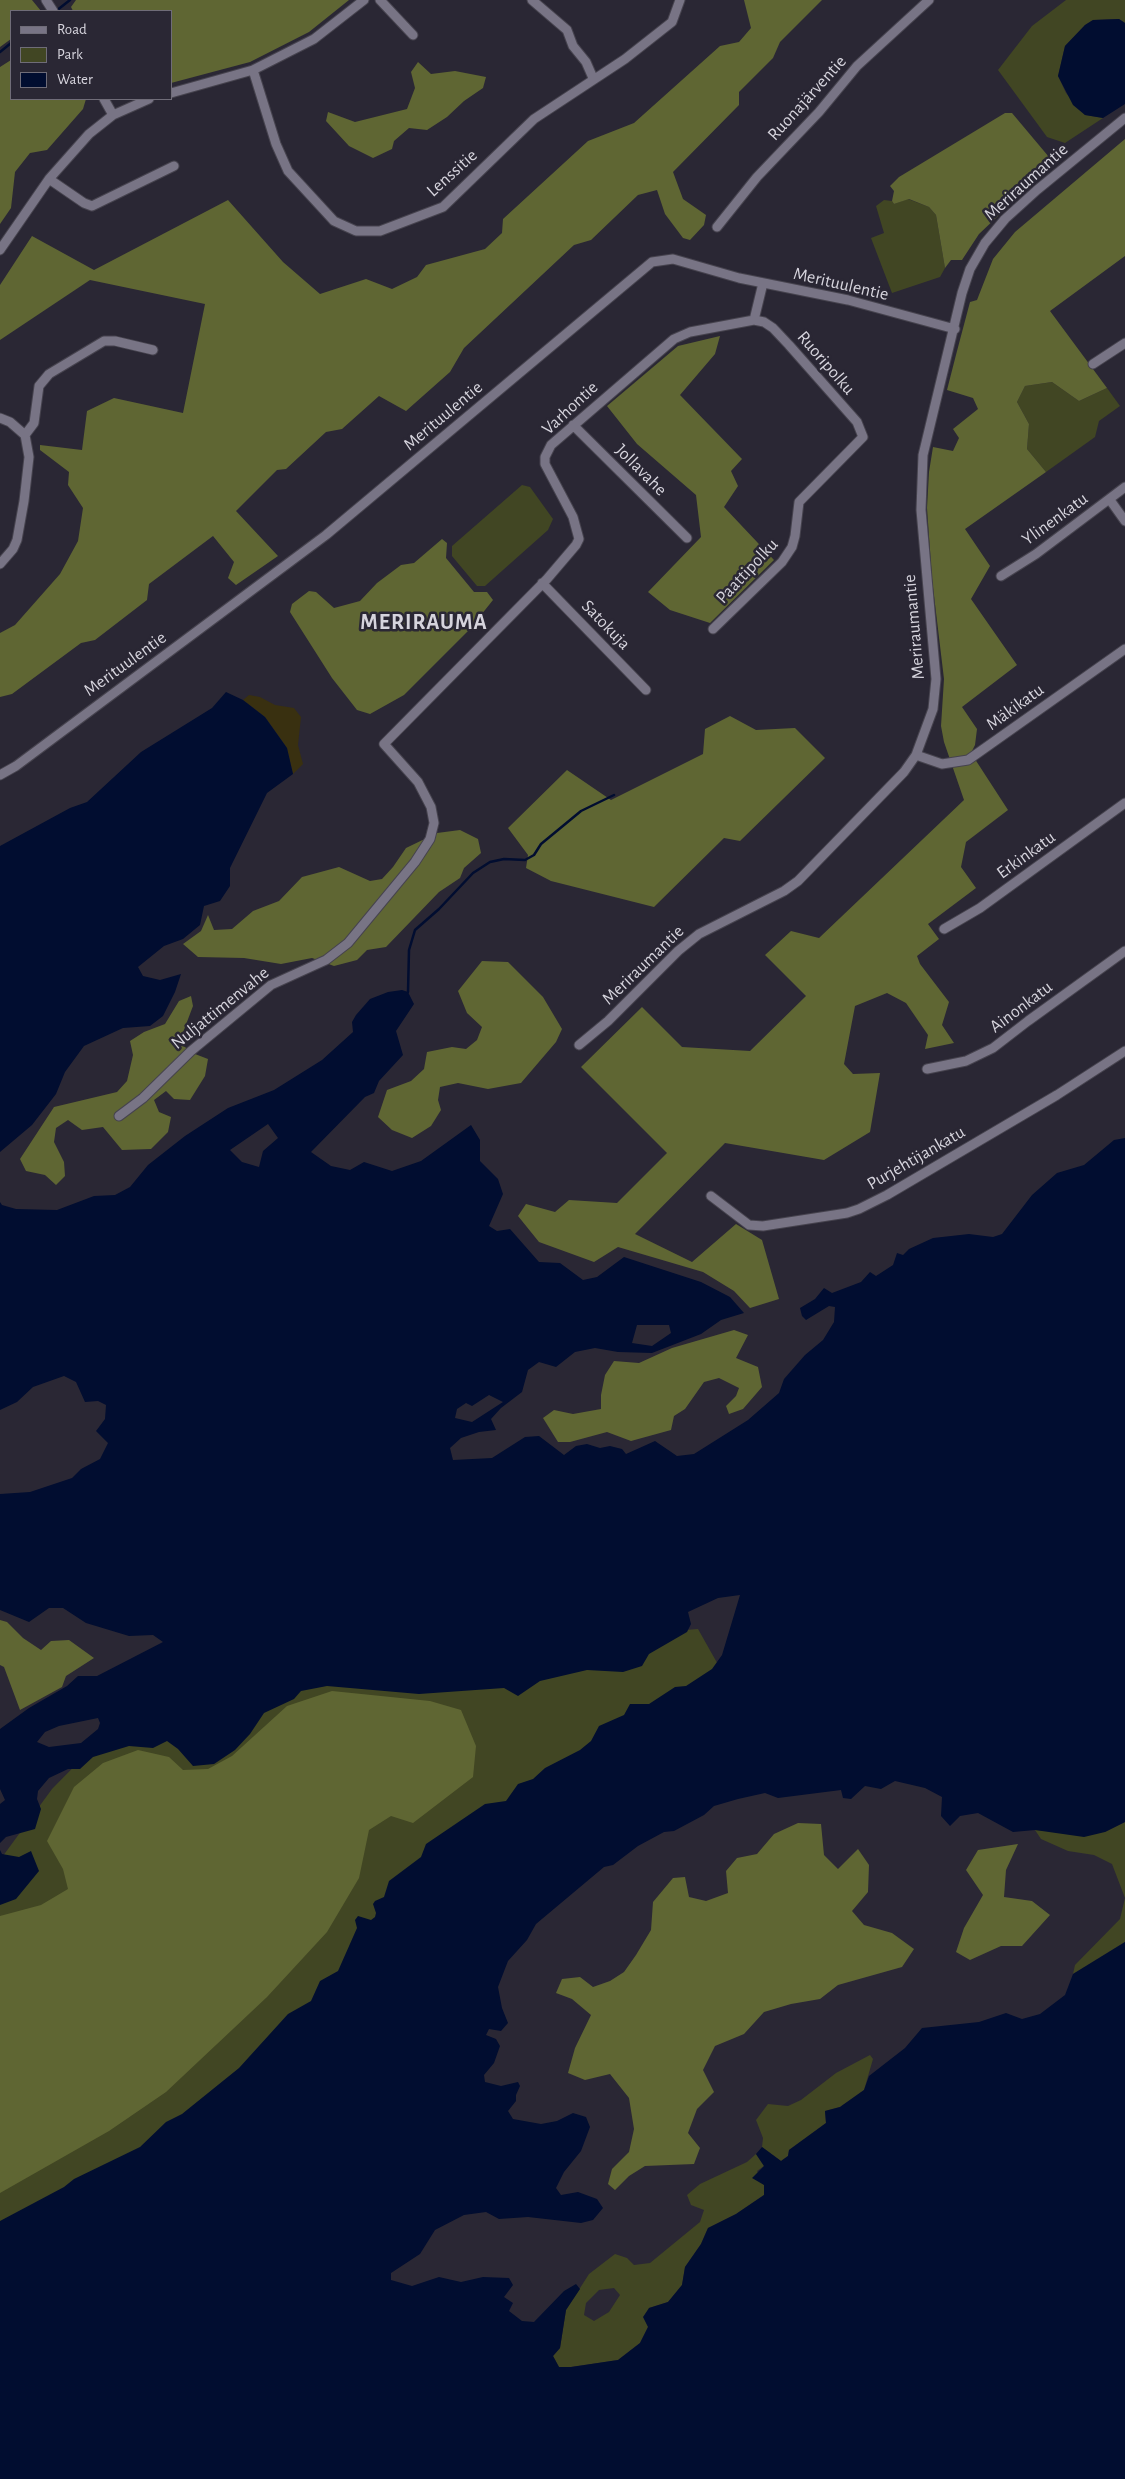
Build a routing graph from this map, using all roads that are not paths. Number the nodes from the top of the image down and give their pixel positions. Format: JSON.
{"nodes":[{"id":1,"x":364,"y":0,"type":"edge"},
{"id":2,"x":380,"y":0,"type":"edge"},
{"id":3,"x":532,"y":0,"type":"edge"},
{"id":4,"x":680,"y":0,"type":"edge"},
{"id":5,"x":929,"y":0,"type":"edge"},
{"id":6,"x":413,"y":35,"type":"dead end"},
{"id":7,"x":253,"y":70,"type":"junction"},
{"id":8,"x":593,"y":78,"type":"junction"},
{"id":9,"x":172,"y":92,"type":"edge"},
{"id":10,"x":105,"y":100,"type":"edge"},
{"id":11,"x":147,"y":100,"type":"edge"},
{"id":12,"x":113,"y":115,"type":"junction"},
{"id":13,"x":1125,"y":118,"type":"edge"},
{"id":14,"x":174,"y":166,"type":"dead end"},
{"id":15,"x":49,"y":179,"type":"junction"},
{"id":16,"x":718,"y":227,"type":"dead end"},
{"id":17,"x":0,"y":250,"type":"edge"},
{"id":18,"x":763,"y":283,"type":"junction"},
{"id":19,"x":754,"y":320,"type":"junction"},
{"id":20,"x":955,"y":329,"type":"junction"},
{"id":21,"x":1125,"y":343,"type":"edge"},
{"id":22,"x":153,"y":350,"type":"dead end"},
{"id":23,"x":1093,"y":364,"type":"dead end"},
{"id":24,"x":0,"y":418,"type":"edge"},
{"id":25,"x":573,"y":425,"type":"junction"},
{"id":26,"x":25,"y":435,"type":"junction"},
{"id":27,"x":862,"y":438,"type":"joint"},
{"id":28,"x":1125,"y":487,"type":"edge"},
{"id":29,"x":1110,"y":500,"type":"junction"},
{"id":30,"x":1125,"y":521,"type":"edge"},
{"id":31,"x":687,"y":538,"type":"dead end"},
{"id":32,"x":0,"y":564,"type":"edge"},
{"id":33,"x":1002,"y":576,"type":"dead end"},
{"id":34,"x":542,"y":583,"type":"junction"},
{"id":35,"x":713,"y":629,"type":"dead end"},
{"id":36,"x":1125,"y":649,"type":"edge"},
{"id":37,"x":646,"y":690,"type":"dead end"},
{"id":38,"x":384,"y":744,"type":"joint"},
{"id":39,"x":916,"y":755,"type":"junction"},
{"id":40,"x":0,"y":775,"type":"edge"},
{"id":41,"x":1125,"y":803,"type":"edge"},
{"id":42,"x":944,"y":929,"type":"dead end"},
{"id":43,"x":1125,"y":951,"type":"edge"},
{"id":44,"x":579,"y":1045,"type":"dead end"},
{"id":45,"x":1125,"y":1051,"type":"edge"},
{"id":46,"x":927,"y":1069,"type":"dead end"},
{"id":47,"x":120,"y":1116,"type":"dead end"},
{"id":48,"x":710,"y":1196,"type":"dead end"}],
"edges":[{"from":1,"to":7,"type":"street"},
{"from":2,"to":6,"type":"street"},
{"from":3,"to":8,"type":"street"},
{"from":4,"to":8,"type":"street","name":"Lenssitie"},
{"from":5,"to":16,"type":"street","name":"Ruonajärventie"},
{"from":7,"to":8,"type":"street","name":"Lenssitie"},
{"from":7,"to":9,"type":"street"},
{"from":10,"to":12,"type":"street"},
{"from":11,"to":12,"type":"street"},
{"from":12,"to":15,"type":"street"},
{"from":13,"to":20,"type":"street","name":"Meriraumantie"},
{"from":14,"to":15,"type":"street"},
{"from":15,"to":17,"type":"street"},
{"from":18,"to":19,"type":"street"},
{"from":18,"to":20,"type":"street","name":"Merituulentie"},
{"from":18,"to":40,"type":"street","name":"Merituulentie"},
{"from":19,"to":25,"type":"street","name":"Varhontie"},
{"from":19,"to":27,"type":"street","name":"Ruoripolku"},
{"from":20,"to":39,"type":"street","name":"Meriraumantie"},
{"from":21,"to":23,"type":"street"},
{"from":22,"to":26,"type":"street"},
{"from":24,"to":26,"type":"street"},
{"from":25,"to":31,"type":"street","name":"Jollavahe"},
{"from":25,"to":34,"type":"street","name":"Varhontie"},
{"from":26,"to":32,"type":"street"},
{"from":27,"to":35,"type":"street","name":"Paattipolku"},
{"from":28,"to":29,"type":"street","name":"Ylinenkatu"},
{"from":29,"to":30,"type":"street"},
{"from":29,"to":33,"type":"street","name":"Ylinenkatu"},
{"from":34,"to":37,"type":"street","name":"Satokuja"},
{"from":34,"to":38,"type":"street","name":"Varhontie"},
{"from":36,"to":39,"type":"street","name":"Mäkikatu"},
{"from":38,"to":47,"type":"street","name":"Nuljattimenvahe"},
{"from":39,"to":44,"type":"street","name":"Meriraumantie"},
{"from":41,"to":42,"type":"street","name":"Erkinkatu"},
{"from":43,"to":46,"type":"street","name":"Ainonkatu"},
{"from":45,"to":48,"type":"street","name":"Purjehtijankatu"}]}
